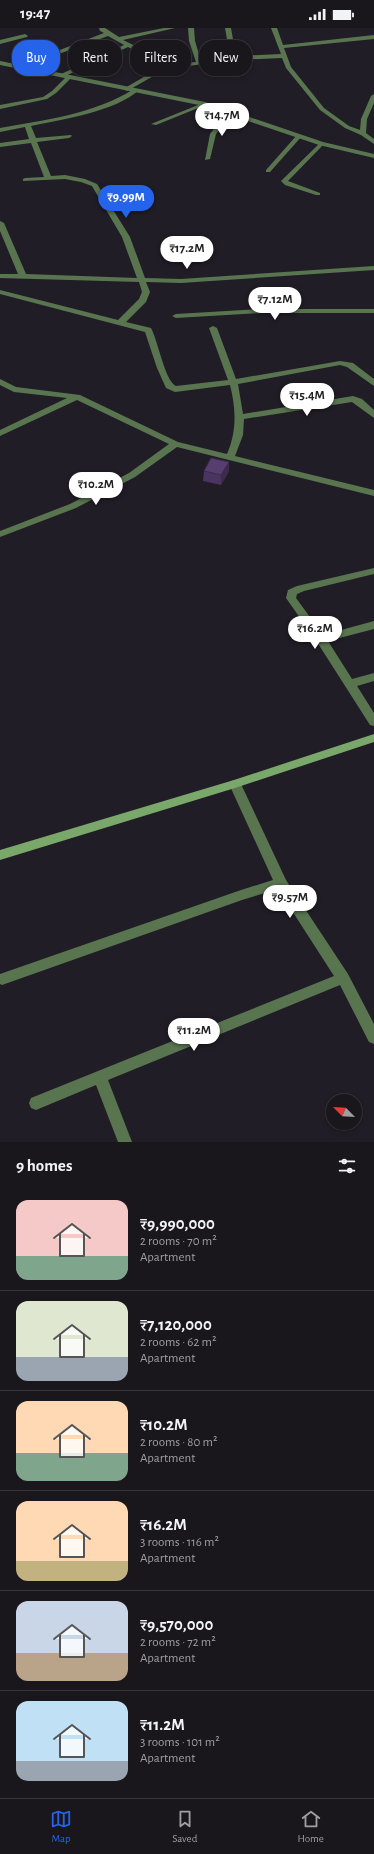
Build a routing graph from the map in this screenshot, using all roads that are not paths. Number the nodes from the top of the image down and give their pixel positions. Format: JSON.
{"nodes":[{"id":1,"x":102,"y":28,"type":"edge"},
{"id":2,"x":172,"y":28,"type":"edge"},
{"id":3,"x":191,"y":28,"type":"edge"},
{"id":4,"x":228,"y":28,"type":"edge"},
{"id":5,"x":274,"y":28,"type":"edge"},
{"id":6,"x":107,"y":34,"type":"junction"},
{"id":7,"x":25,"y":36,"type":"dead end"},
{"id":8,"x":374,"y":37,"type":"edge"},
{"id":9,"x":118,"y":39,"type":"junction"},
{"id":10,"x":230,"y":40,"type":"edge"},
{"id":11,"x":0,"y":42,"type":"edge"},
{"id":12,"x":128,"y":45,"type":"joint"},
{"id":13,"x":280,"y":47,"type":"junction"},
{"id":14,"x":60,"y":52,"type":"edge"},
{"id":15,"x":283,"y":56,"type":"junction"},
{"id":16,"x":252,"y":57,"type":"edge"},
{"id":17,"x":0,"y":63,"type":"edge"},
{"id":18,"x":198,"y":63,"type":"joint"},
{"id":19,"x":191,"y":64,"type":"edge"},
{"id":20,"x":12,"y":66,"type":"edge"},
{"id":21,"x":61,"y":76,"type":"joint"},
{"id":22,"x":149,"y":76,"type":"edge"},
{"id":23,"x":68,"y":78,"type":"junction"},
{"id":24,"x":127,"y":88,"type":"junction"},
{"id":25,"x":136,"y":90,"type":"junction"},
{"id":26,"x":374,"y":96,"type":"edge"},
{"id":27,"x":205,"y":104,"type":"junction"},
{"id":28,"x":0,"y":107,"type":"edge"},
{"id":29,"x":230,"y":111,"type":"junction"},
{"id":30,"x":364,"y":119,"type":"junction"},
{"id":31,"x":374,"y":120,"type":"edge"},
{"id":32,"x":154,"y":124,"type":"dead end"},
{"id":33,"x":27,"y":125,"type":"junction"},
{"id":34,"x":0,"y":130,"type":"edge"},
{"id":35,"x":363,"y":134,"type":"junction"},
{"id":36,"x":69,"y":136,"type":"dead end"},
{"id":37,"x":298,"y":136,"type":"junction"},
{"id":38,"x":34,"y":141,"type":"junction"},
{"id":39,"x":374,"y":142,"type":"edge"},
{"id":40,"x":321,"y":144,"type":"junction"},
{"id":41,"x":1,"y":145,"type":"dead end"},
{"id":42,"x":374,"y":156,"type":"edge"},
{"id":43,"x":207,"y":159,"type":"dead end"},
{"id":44,"x":268,"y":170,"type":"dead end"},
{"id":45,"x":48,"y":178,"type":"junction"},
{"id":46,"x":24,"y":180,"type":"dead end"},
{"id":47,"x":318,"y":194,"type":"dead end"},
{"id":48,"x":0,"y":223,"type":"edge"},
{"id":49,"x":374,"y":268,"type":"edge"},
{"id":50,"x":0,"y":276,"type":"edge"},
{"id":51,"x":23,"y":276,"type":"junction"},
{"id":52,"x":142,"y":280,"type":"junction"},
{"id":53,"x":0,"y":292,"type":"edge"},
{"id":54,"x":374,"y":311,"type":"edge"},
{"id":55,"x":176,"y":316,"type":"dead end"},
{"id":56,"x":120,"y":322,"type":"junction"},
{"id":57,"x":214,"y":328,"type":"dead end"},
{"id":58,"x":0,"y":382,"type":"edge"},
{"id":59,"x":232,"y":382,"type":"junction"},
{"id":60,"x":374,"y":383,"type":"edge"},
{"id":61,"x":14,"y":389,"type":"junction"},
{"id":62,"x":0,"y":391,"type":"edge"},
{"id":63,"x":77,"y":397,"type":"junction"},
{"id":64,"x":374,"y":415,"type":"edge"},
{"id":65,"x":240,"y":417,"type":"junction"},
{"id":66,"x":0,"y":433,"type":"edge"},
{"id":67,"x":175,"y":444,"type":"junction"},
{"id":68,"x":230,"y":458,"type":"junction"},
{"id":69,"x":374,"y":493,"type":"edge"},
{"id":70,"x":0,"y":534,"type":"edge"},
{"id":71,"x":374,"y":571,"type":"edge"},
{"id":72,"x":374,"y":625,"type":"edge"},
{"id":73,"x":321,"y":639,"type":"junction"},
{"id":74,"x":374,"y":677,"type":"edge"},
{"id":75,"x":350,"y":684,"type":"junction"},
{"id":76,"x":374,"y":722,"type":"edge"},
{"id":77,"x":374,"y":738,"type":"edge"},
{"id":78,"x":235,"y":784,"type":"junction"},
{"id":79,"x":0,"y":855,"type":"edge"},
{"id":80,"x":281,"y":883,"type":"junction"},
{"id":81,"x":343,"y":978,"type":"junction"},
{"id":82,"x":2,"y":979,"type":"dead end"},
{"id":83,"x":374,"y":1038,"type":"edge"},
{"id":84,"x":100,"y":1077,"type":"junction"},
{"id":85,"x":36,"y":1103,"type":"dead end"},
{"id":86,"x":125,"y":1142,"type":"edge"}],
"edges":[{"from":1,"to":6,"type":"street"},
{"from":2,"to":9,"type":"street"},
{"from":3,"to":18,"type":"street"},
{"from":4,"to":10,"type":"street"},
{"from":5,"to":13,"type":"street"},
{"from":6,"to":9,"type":"street"},
{"from":6,"to":14,"type":"street"},
{"from":7,"to":11,"type":"street"},
{"from":8,"to":13,"type":"street"},
{"from":9,"to":12,"type":"street"},
{"from":12,"to":21,"type":"street"},
{"from":13,"to":15,"type":"street"},
{"from":15,"to":16,"type":"street"},
{"from":15,"to":35,"type":"street"},
{"from":17,"to":20,"type":"street"},
{"from":18,"to":19,"type":"street"},
{"from":21,"to":23,"type":"street"},
{"from":22,"to":24,"type":"street"},
{"from":23,"to":24,"type":"street"},
{"from":23,"to":28,"type":"street"},
{"from":24,"to":25,"type":"street"},
{"from":25,"to":27,"type":"street"},
{"from":25,"to":33,"type":"street"},
{"from":26,"to":30,"type":"street"},
{"from":27,"to":29,"type":"street"},
{"from":27,"to":32,"type":"street"},
{"from":29,"to":37,"type":"street"},
{"from":29,"to":43,"type":"street"},
{"from":30,"to":31,"type":"street"},
{"from":30,"to":35,"type":"street"},
{"from":33,"to":34,"type":"street"},
{"from":33,"to":38,"type":"street"},
{"from":35,"to":39,"type":"street"},
{"from":36,"to":38,"type":"street"},
{"from":37,"to":40,"type":"street"},
{"from":37,"to":44,"type":"street"},
{"from":38,"to":41,"type":"street"},
{"from":38,"to":45,"type":"street"},
{"from":40,"to":42,"type":"street"},
{"from":40,"to":47,"type":"street"},
{"from":45,"to":46,"type":"street"},
{"from":45,"to":52,"type":"street"},
{"from":48,"to":51,"type":"street"},
{"from":49,"to":52,"type":"street"},
{"from":50,"to":51,"type":"street"},
{"from":51,"to":52,"type":"street"},
{"from":52,"to":56,"type":"street"},
{"from":53,"to":56,"type":"street"},
{"from":54,"to":55,"type":"street"},
{"from":56,"to":59,"type":"street"},
{"from":57,"to":59,"type":"street"},
{"from":58,"to":61,"type":"street"},
{"from":59,"to":60,"type":"street"},
{"from":59,"to":65,"type":"street"},
{"from":61,"to":62,"type":"street"},
{"from":61,"to":63,"type":"street"},
{"from":63,"to":66,"type":"street"},
{"from":63,"to":67,"type":"street"},
{"from":64,"to":65,"type":"street"},
{"from":65,"to":68,"type":"street"},
{"from":67,"to":68,"type":"street"},
{"from":67,"to":70,"type":"street"},
{"from":68,"to":69,"type":"street"},
{"from":71,"to":73,"type":"street"},
{"from":72,"to":73,"type":"street"},
{"from":73,"to":75,"type":"street"},
{"from":74,"to":75,"type":"street"},
{"from":75,"to":76,"type":"street"},
{"from":77,"to":78,"type":"main road"},
{"from":78,"to":79,"type":"main road"},
{"from":78,"to":80,"type":"street"},
{"from":80,"to":81,"type":"street"},
{"from":80,"to":82,"type":"street"},
{"from":81,"to":83,"type":"street"},
{"from":81,"to":84,"type":"street"},
{"from":84,"to":85,"type":"street"},
{"from":84,"to":86,"type":"street"}]}
